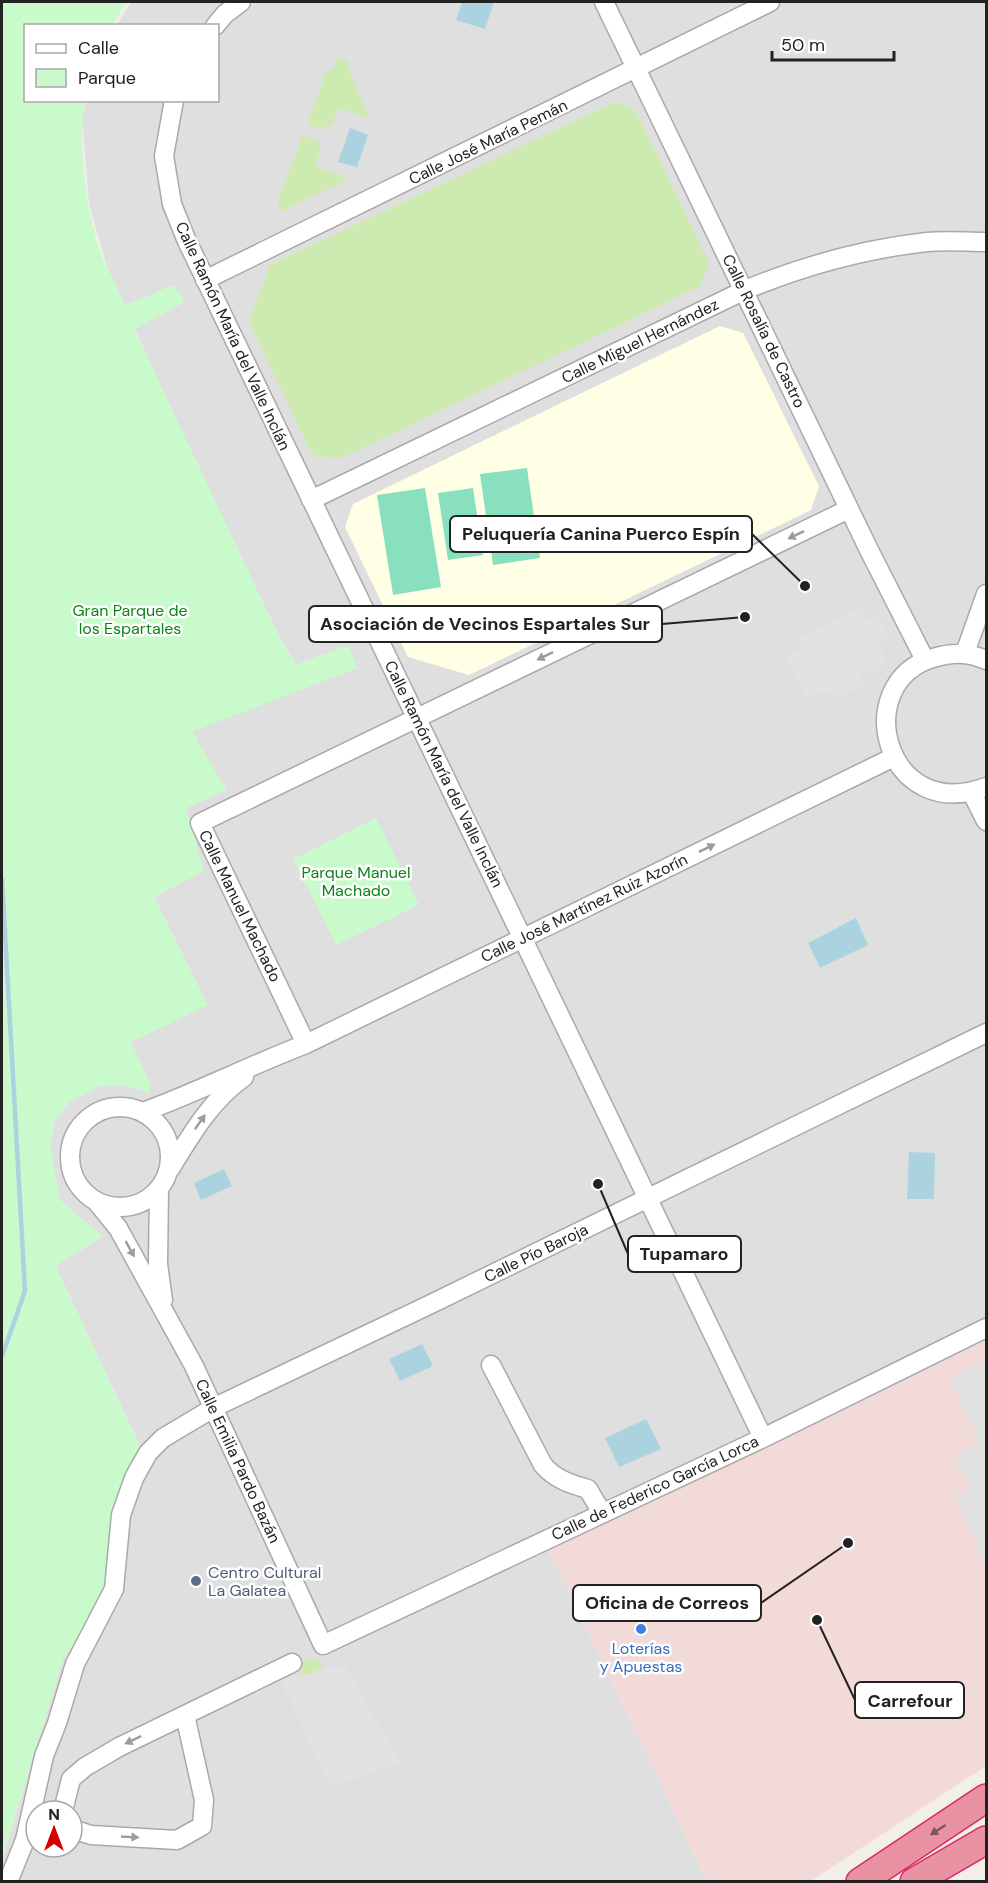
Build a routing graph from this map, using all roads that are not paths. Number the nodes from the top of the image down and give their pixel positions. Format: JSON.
{"nodes":[{"id":1,"x":241,"y":2,"type":"edge"},
{"id":2,"x":604,"y":2,"type":"edge"},
{"id":3,"x":770,"y":2,"type":"edge"},
{"id":4,"x":217,"y":24,"type":"edge"},
{"id":5,"x":636,"y":69,"type":"junction"},
{"id":6,"x":174,"y":102,"type":"edge"},
{"id":7,"x":987,"y":242,"type":"edge"},
{"id":8,"x":205,"y":280,"type":"junction"},
{"id":9,"x":745,"y":290,"type":"junction"},
{"id":10,"x":311,"y":500,"type":"junction"},
{"id":11,"x":849,"y":509,"type":"junction"},
{"id":12,"x":987,"y":594,"type":"edge"},
{"id":13,"x":965,"y":653,"type":"junction"},
{"id":14,"x":925,"y":660,"type":"junction"},
{"id":15,"x":987,"y":660,"type":"edge"},
{"id":16,"x":416,"y":718,"type":"junction"},
{"id":17,"x":894,"y":757,"type":"junction"},
{"id":18,"x":979,"y":790,"type":"edge"},
{"id":19,"x":987,"y":821,"type":"edge"},
{"id":20,"x":523,"y":938,"type":"junction"},
{"id":21,"x":987,"y":1033,"type":"edge"},
{"id":22,"x":306,"y":1044,"type":"junction"},
{"id":23,"x":273,"y":1056,"type":"junction"},
{"id":24,"x":143,"y":1112,"type":"junction"},
{"id":25,"x":168,"y":1172,"type":"junction"},
{"id":26,"x":159,"y":1189,"type":"junction"},
{"id":27,"x":648,"y":1197,"type":"junction"},
{"id":28,"x":96,"y":1201,"type":"junction"},
{"id":29,"x":164,"y":1311,"type":"junction"},
{"id":30,"x":987,"y":1328,"type":"edge"},
{"id":31,"x":491,"y":1365,"type":"dead end"},
{"id":32,"x":215,"y":1407,"type":"junction"},
{"id":33,"x":763,"y":1438,"type":"junction"},
{"id":34,"x":602,"y":1513,"type":"junction"},
{"id":35,"x":323,"y":1645,"type":"joint"},
{"id":36,"x":292,"y":1663,"type":"dead end"},
{"id":37,"x":185,"y":1715,"type":"junction"},
{"id":38,"x":987,"y":1798,"type":"edge"},
{"id":39,"x":66,"y":1799,"type":"edge"},
{"id":40,"x":84,"y":1833,"type":"edge"},
{"id":41,"x":987,"y":1840,"type":"edge"},
{"id":42,"x":987,"y":1851,"type":"edge"},
{"id":43,"x":8,"y":1881,"type":"edge"},
{"id":44,"x":860,"y":1881,"type":"edge"},
{"id":45,"x":914,"y":1881,"type":"edge"},
{"id":46,"x":939,"y":1881,"type":"edge"}],
"edges":[{"from":1,"to":4,"type":"street"},
{"from":2,"to":5,"type":"street","name":"Calle Rosalía de Castro"},
{"from":3,"to":5,"type":"street","name":"Calle José María Pemán"},
{"from":5,"to":8,"type":"street","name":"Calle José María Pemán"},
{"from":5,"to":9,"type":"street","name":"Calle Rosalía de Castro"},
{"from":6,"to":8,"type":"street","name":"Calle Ramón María del Valle Inclán"},
{"from":7,"to":9,"type":"street","name":"Calle Miguel Hernández"},
{"from":8,"to":10,"type":"street","name":"Calle Ramón María del Valle Inclán"},
{"from":9,"to":10,"type":"street","name":"Calle Miguel Hernández"},
{"from":9,"to":11,"type":"street","name":"Calle Rosalía de Castro"},
{"from":10,"to":16,"type":"street","name":"Calle Ramón María del Valle Inclán"},
{"from":11,"to":14,"type":"street","name":"Calle Rosalía de Castro"},
{"from":11,"to":16,"type":"street","one_way":true},
{"from":12,"to":13,"type":"street"},
{"from":13,"to":14,"type":"street"},
{"from":13,"to":15,"type":"street"},
{"from":14,"to":17,"type":"street"},
{"from":16,"to":20,"type":"street","name":"Calle Ramón María del Valle Inclán"},
{"from":16,"to":22,"type":"street","name":"Calle Manuel Machado"},
{"from":17,"to":18,"type":"street"},
{"from":20,"to":17,"type":"street","name":"Calle José Martínez Ruiz Azorín","one_way":true},
{"from":18,"to":19,"type":"street"},
{"from":20,"to":22,"type":"street","name":"Calle José Martínez Ruiz Azorín"},
{"from":20,"to":27,"type":"street","name":"Calle Ramón María del Valle Inclán"},
{"from":21,"to":27,"type":"street","name":"Calle Pío Baroja"},
{"from":22,"to":23,"type":"street","name":"Calle José Martínez Ruiz Azorín"},
{"from":23,"to":24,"type":"street","name":"Calle José Martínez Ruiz Azorín"},
{"from":25,"to":23,"type":"street","name":"Calle José Martínez Ruiz Azorín","one_way":true},
{"from":24,"to":25,"type":"street"},
{"from":24,"to":28,"type":"street"},
{"from":25,"to":26,"type":"street"},
{"from":26,"to":28,"type":"street"},
{"from":26,"to":29,"type":"street","name":"Calle Emilia Pardo Bazán"},
{"from":27,"to":32,"type":"street","name":"Calle Pío Baroja"},
{"from":27,"to":33,"type":"street","name":"Calle Ramón María del Valle Inclán"},
{"from":28,"to":29,"type":"street","name":"Calle Emilia Pardo Bazán","one_way":true},
{"from":29,"to":32,"type":"street","name":"Calle Emilia Pardo Bazán"},
{"from":30,"to":33,"type":"street","name":"Calle de Federico García Lorca"},
{"from":31,"to":34,"type":"street"},
{"from":32,"to":35,"type":"street","name":"Calle Emilia Pardo Bazán"},
{"from":32,"to":43,"type":"street","name":"Calle Pío Baroja"},
{"from":33,"to":34,"type":"street","name":"Calle de Federico García Lorca"},
{"from":34,"to":35,"type":"street","name":"Calle de Federico García Lorca"},
{"from":36,"to":37,"type":"street"},
{"from":37,"to":39,"type":"street","one_way":true},
{"from":40,"to":37,"type":"street","one_way":true},
{"from":38,"to":44,"type":"highway","one_way":true},
{"from":41,"to":45,"type":"highway"},
{"from":42,"to":46,"type":"highway"}]}
